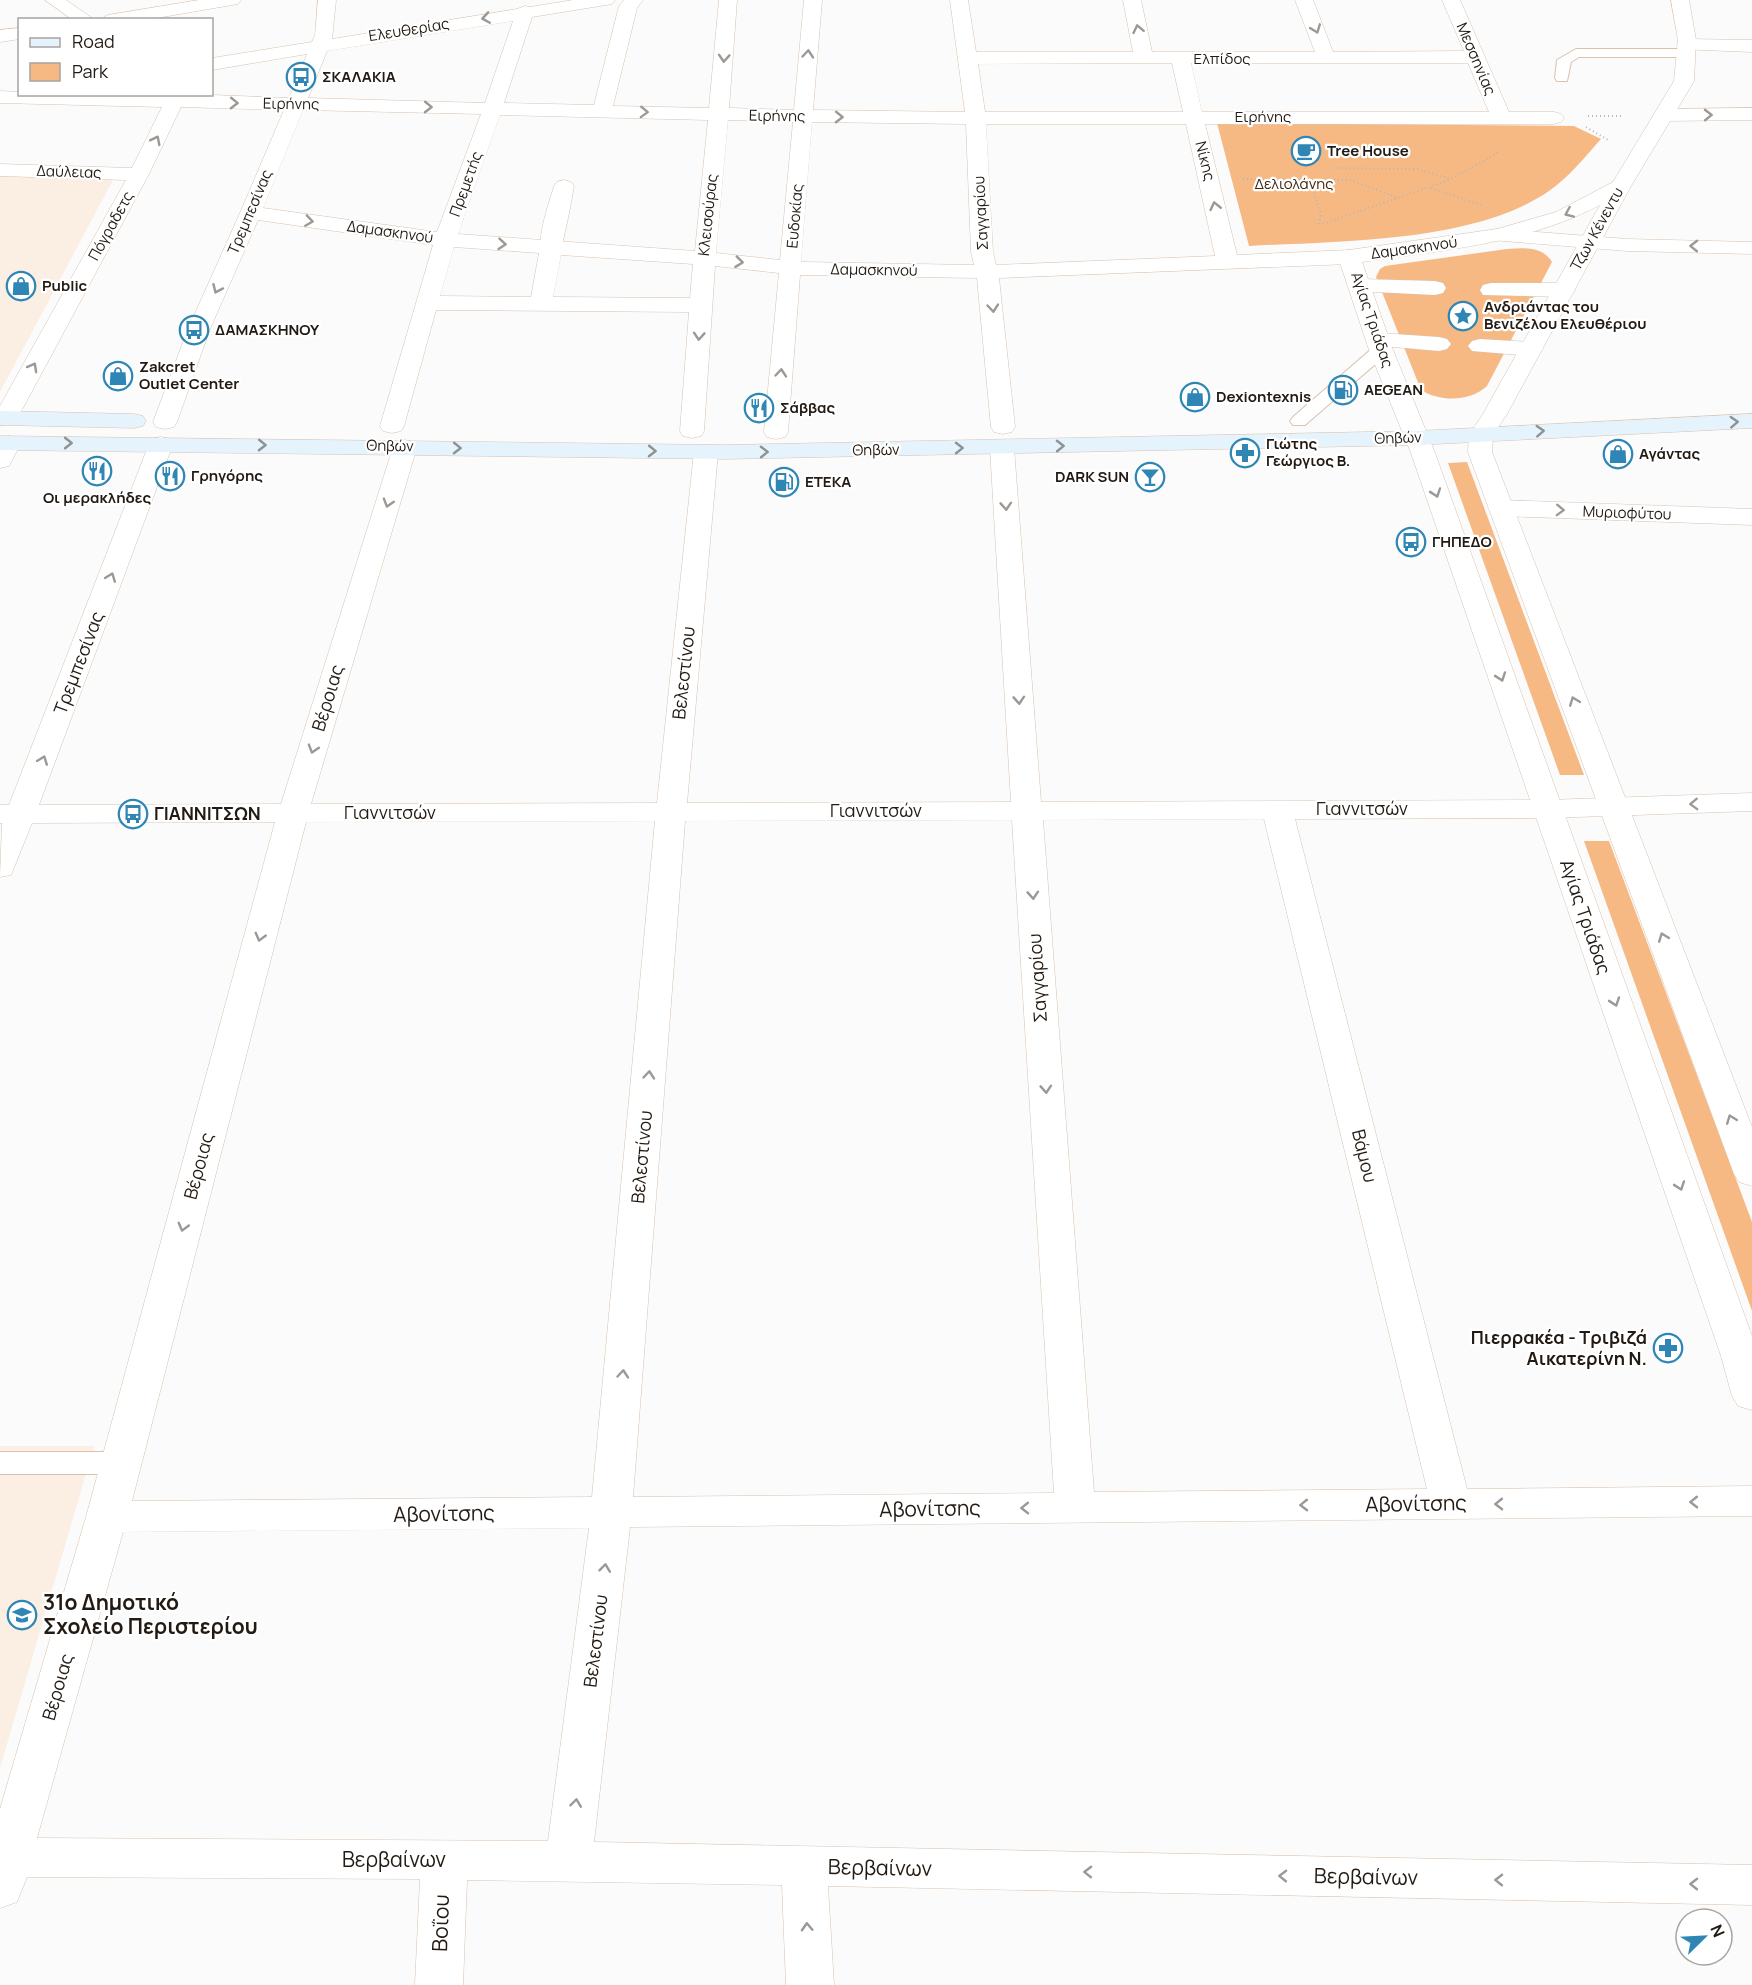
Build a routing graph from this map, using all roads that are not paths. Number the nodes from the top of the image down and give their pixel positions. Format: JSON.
{"nodes":[{"id":1,"x":54,"y":0,"type":"edge"},
{"id":2,"x":232,"y":0,"type":"edge"},
{"id":3,"x":327,"y":0,"type":"edge"},
{"id":4,"x":606,"y":0,"type":"edge"},
{"id":5,"x":634,"y":0,"type":"edge"},
{"id":6,"x":728,"y":0,"type":"edge"},
{"id":7,"x":813,"y":0,"type":"edge"},
{"id":8,"x":959,"y":0,"type":"edge"},
{"id":9,"x":1132,"y":0,"type":"edge"},
{"id":10,"x":1305,"y":0,"type":"edge"},
{"id":11,"x":1451,"y":0,"type":"edge"},
{"id":12,"x":1680,"y":0,"type":"edge"},
{"id":13,"x":525,"y":12,"type":"junction"},
{"id":14,"x":83,"y":18,"type":"edge"},
{"id":15,"x":120,"y":18,"type":"edge"},
{"id":16,"x":18,"y":33,"type":"edge"},
{"id":17,"x":0,"y":36,"type":"edge"},
{"id":18,"x":320,"y":45,"type":"junction"},
{"id":19,"x":1752,"y":46,"type":"edge"},
{"id":20,"x":1687,"y":49,"type":"junction"},
{"id":21,"x":1475,"y":57,"type":"junction"},
{"id":22,"x":969,"y":58,"type":"junction"},
{"id":23,"x":1180,"y":58,"type":"junction"},
{"id":24,"x":1144,"y":59,"type":"junction"},
{"id":25,"x":1327,"y":59,"type":"junction"},
{"id":26,"x":213,"y":63,"type":"edge"},
{"id":27,"x":1562,"y":78,"type":"dead end"},
{"id":28,"x":0,"y":97,"type":"edge"},
{"id":29,"x":176,"y":98,"type":"edge"},
{"id":30,"x":295,"y":104,"type":"junction"},
{"id":31,"x":493,"y":108,"type":"junction"},
{"id":32,"x":602,"y":111,"type":"junction"},
{"id":33,"x":720,"y":114,"type":"junction"},
{"id":34,"x":1665,"y":115,"type":"junction"},
{"id":35,"x":803,"y":116,"type":"junction"},
{"id":36,"x":1194,"y":117,"type":"junction"},
{"id":37,"x":1501,"y":117,"type":"junction"},
{"id":38,"x":976,"y":118,"type":"junction"},
{"id":39,"x":1554,"y":118,"type":"road end"},
{"id":40,"x":1749,"y":119,"type":"edge"},
{"id":41,"x":0,"y":170,"type":"edge"},
{"id":42,"x":139,"y":174,"type":"junction"},
{"id":43,"x":564,"y":186,"type":"dead end"},
{"id":44,"x":1621,"y":186,"type":"junction"},
{"id":45,"x":251,"y":213,"type":"junction"},
{"id":46,"x":1499,"y":235,"type":"junction"},
{"id":47,"x":445,"y":240,"type":"junction"},
{"id":48,"x":1590,"y":243,"type":"junction"},
{"id":49,"x":551,"y":248,"type":"junction"},
{"id":50,"x":1752,"y":248,"type":"edge"},
{"id":51,"x":1349,"y":257,"type":"junction"},
{"id":52,"x":703,"y":258,"type":"junction"},
{"id":53,"x":1228,"y":263,"type":"junction"},
{"id":54,"x":791,"y":268,"type":"junction"},
{"id":55,"x":986,"y":272,"type":"junction"},
{"id":56,"x":1361,"y":286,"type":"junction"},
{"id":57,"x":1435,"y":288,"type":"dead end"},
{"id":58,"x":1491,"y":290,"type":"dead end"},
{"id":59,"x":1564,"y":290,"type":"junction"},
{"id":60,"x":426,"y":303,"type":"junction"},
{"id":61,"x":541,"y":303,"type":"junction"},
{"id":62,"x":701,"y":305,"type":"junction"},
{"id":63,"x":1439,"y":344,"type":"dead end"},
{"id":64,"x":1380,"y":345,"type":"junction"},
{"id":65,"x":1480,"y":346,"type":"dead end"},
{"id":66,"x":1531,"y":349,"type":"junction"},
{"id":67,"x":1752,"y":404,"type":"edge"},
{"id":68,"x":1496,"y":414,"type":"junction"},
{"id":69,"x":2,"y":418,"type":"edge"},
{"id":70,"x":1299,"y":421,"type":"junction"},
{"id":71,"x":1752,"y":421,"type":"edge"},
{"id":72,"x":236,"y":423,"type":"dead end"},
{"id":73,"x":1412,"y":428,"type":"junction"},
{"id":74,"x":172,"y":429,"type":"junction"},
{"id":75,"x":776,"y":432,"type":"junction"},
{"id":76,"x":398,"y":436,"type":"junction"},
{"id":77,"x":1002,"y":437,"type":"junction"},
{"id":78,"x":699,"y":442,"type":"junction"},
{"id":79,"x":1481,"y":443,"type":"junction"},
{"id":80,"x":3,"y":449,"type":"edge"},
{"id":81,"x":1501,"y":508,"type":"junction"},
{"id":82,"x":1752,"y":517,"type":"edge"},
{"id":83,"x":1752,"y":802,"type":"edge"},
{"id":84,"x":1614,"y":807,"type":"junction"},
{"id":85,"x":1547,"y":808,"type":"junction"},
{"id":86,"x":1277,"y":809,"type":"junction"},
{"id":87,"x":1027,"y":810,"type":"junction"},
{"id":88,"x":671,"y":812,"type":"junction"},
{"id":89,"x":293,"y":813,"type":"junction"},
{"id":90,"x":11,"y":814,"type":"edge"},
{"id":91,"x":0,"y":868,"type":"edge"},
{"id":92,"x":1752,"y":1174,"type":"edge"},
{"id":93,"x":1752,"y":1396,"type":"edge"},
{"id":94,"x":0,"y":1462,"type":"edge"},
{"id":95,"x":121,"y":1463,"type":"junction"},
{"id":96,"x":1752,"y":1501,"type":"edge"},
{"id":97,"x":1451,"y":1504,"type":"junction"},
{"id":98,"x":1075,"y":1508,"type":"junction"},
{"id":99,"x":611,"y":1512,"type":"junction"},
{"id":100,"x":107,"y":1517,"type":"junction"},
{"id":101,"x":444,"y":1861,"type":"junction"},
{"id":102,"x":569,"y":1861,"type":"junction"},
{"id":103,"x":804,"y":1867,"type":"junction"},
{"id":104,"x":4,"y":1872,"type":"edge"},
{"id":105,"x":1752,"y":1885,"type":"edge"},
{"id":106,"x":439,"y":1985,"type":"edge"},
{"id":107,"x":810,"y":1985,"type":"edge"}],
"edges":[{"from":1,"to":14,"type":"street"},
{"from":2,"to":15,"type":"street"},
{"from":3,"to":18,"type":"street","name":"Τρεμπεσίνας"},
{"from":4,"to":13,"type":"street","name":"Ελευθερίας"},
{"from":5,"to":32,"type":"street"},
{"from":6,"to":33,"type":"street","name":"Κλεισούρας","one_way":true},
{"from":35,"to":7,"type":"street","name":"Ευδοκίας","one_way":true},
{"from":8,"to":22,"type":"street","name":"Σαγγαρίου"},
{"from":24,"to":9,"type":"street","one_way":true},
{"from":10,"to":25,"type":"street","one_way":true},
{"from":11,"to":21,"type":"street","name":"Μεσσηνίας"},
{"from":12,"to":20,"type":"street","name":"Τζων Κένεντυ"},
{"from":13,"to":18,"type":"street","name":"Ελευθερίας","one_way":true},
{"from":13,"to":31,"type":"street","name":"Πρεμετής"},
{"from":16,"to":17,"type":"street"},
{"from":18,"to":26,"type":"street","name":"Ελευθερίας"},
{"from":18,"to":30,"type":"street","name":"Τρεμπεσίνας"},
{"from":19,"to":20,"type":"street"},
{"from":20,"to":27,"type":"lane"},
{"from":20,"to":34,"type":"street","name":"Τζων Κένεντυ"},
{"from":21,"to":25,"type":"street","name":"Ελπίδος"},
{"from":21,"to":37,"type":"street","name":"Μεσσηνίας"},
{"from":22,"to":24,"type":"street","name":"Ελπίδος"},
{"from":22,"to":38,"type":"street","name":"Σαγγαρίου"},
{"from":23,"to":24,"type":"street","name":"Ελπίδος"},
{"from":23,"to":25,"type":"street","name":"Ελπίδος"},
{"from":23,"to":36,"type":"street","name":"Νίκης"},
{"from":28,"to":29,"type":"street","name":"Ειρήνης"},
{"from":29,"to":30,"type":"street","name":"Ειρήνης","one_way":true},
{"from":42,"to":29,"type":"street","name":"Πόγραδετς","one_way":true},
{"from":30,"to":31,"type":"street","name":"Ειρήνης","one_way":true},
{"from":30,"to":45,"type":"street","name":"Τρεμπεσίνας"},
{"from":31,"to":32,"type":"street","name":"Ειρήνης"},
{"from":31,"to":47,"type":"street","name":"Πρεμετής"},
{"from":32,"to":33,"type":"street","name":"Ειρήνης","one_way":true},
{"from":33,"to":35,"type":"street","name":"Ειρήνης"},
{"from":33,"to":52,"type":"street","name":"Κλεισούρας"},
{"from":34,"to":40,"type":"street","one_way":true},
{"from":34,"to":44,"type":"street","name":"Τζων Κένεντυ"},
{"from":35,"to":38,"type":"street","name":"Ειρήνης","one_way":true},
{"from":35,"to":54,"type":"street","name":"Ευδοκίας"},
{"from":36,"to":37,"type":"street","name":"Ειρήνης"},
{"from":36,"to":38,"type":"street","name":"Ειρήνης"},
{"from":53,"to":36,"type":"street","name":"Νίκης","one_way":true},
{"from":37,"to":39,"type":"street","name":"Ειρήνης"},
{"from":38,"to":55,"type":"street","name":"Σαγγαρίου"},
{"from":41,"to":42,"type":"street","name":"Δαύλειας"},
{"from":69,"to":42,"type":"street","name":"Πόγραδετς","one_way":true},
{"from":43,"to":49,"type":"street"},
{"from":44,"to":46,"type":"street","name":"Δαμασκηνού","one_way":true},
{"from":44,"to":48,"type":"street","name":"Τζων Κένεντυ"},
{"from":45,"to":47,"type":"street","name":"Δαμασκηνού","one_way":true},
{"from":45,"to":74,"type":"street","name":"Τρεμπεσίνας","one_way":true},
{"from":46,"to":48,"type":"street","name":"Δαμασκηνού"},
{"from":46,"to":51,"type":"street","name":"Δαμασκηνού"},
{"from":47,"to":49,"type":"street","name":"Δαμασκηνού","one_way":true},
{"from":47,"to":60,"type":"street","name":"Πρεμετής"},
{"from":50,"to":48,"type":"street","name":"Δαμασκηνού","one_way":true},
{"from":48,"to":59,"type":"street","name":"Τζων Κένεντυ"},
{"from":49,"to":52,"type":"street","name":"Δαμασκηνού"},
{"from":49,"to":61,"type":"street"},
{"from":51,"to":53,"type":"street","name":"Δαμασκηνού"},
{"from":51,"to":56,"type":"street","name":"Αγίας Τριάδας"},
{"from":52,"to":54,"type":"street","name":"Δαμασκηνού","one_way":true},
{"from":52,"to":62,"type":"street","name":"Κλεισούρας"},
{"from":53,"to":55,"type":"street","name":"Δαμασκηνού"},
{"from":54,"to":55,"type":"street","name":"Δαμασκηνού"},
{"from":75,"to":54,"type":"street","name":"Ευδοκίας","one_way":true},
{"from":55,"to":77,"type":"street","name":"Σαγγαρίου","one_way":true},
{"from":56,"to":57,"type":"street"},
{"from":56,"to":64,"type":"street","name":"Αγίας Τριάδας"},
{"from":58,"to":59,"type":"street"},
{"from":59,"to":66,"type":"street","name":"Τζων Κένεντυ"},
{"from":60,"to":61,"type":"street"},
{"from":60,"to":76,"type":"street","name":"Πρεμετής"},
{"from":61,"to":62,"type":"street"},
{"from":62,"to":78,"type":"street","name":"Κλεισούρας","one_way":true},
{"from":63,"to":64,"type":"street"},
{"from":64,"to":70,"type":"lane"},
{"from":64,"to":73,"type":"street","name":"Αγίας Τριάδας"},
{"from":65,"to":66,"type":"street"},
{"from":66,"to":68,"type":"street","name":"Τζων Κένεντυ"},
{"from":67,"to":68,"type":"main road","name":"Θηβών"},
{"from":68,"to":73,"type":"main road","name":"Θηβών"},
{"from":68,"to":79,"type":"street","name":"Τζων Κένεντυ"},
{"from":69,"to":74,"type":"main road","name":"Θηβών"},
{"from":70,"to":73,"type":"main road","name":"Θηβών"},
{"from":70,"to":77,"type":"main road","name":"Θηβών"},
{"from":79,"to":71,"type":"main road","name":"Θηβών","one_way":true},
{"from":72,"to":76,"type":"main road","name":"Θηβών"},
{"from":77,"to":73,"type":"main road","name":"Θηβών","one_way":true},
{"from":73,"to":79,"type":"main road","name":"Θηβών"},
{"from":73,"to":85,"type":"street","name":"Αγίας Τριάδας","one_way":true},
{"from":74,"to":76,"type":"main road","name":"Θηβών","one_way":true},
{"from":80,"to":74,"type":"main road","name":"Θηβών","one_way":true},
{"from":90,"to":74,"type":"street","name":"Τρεμπεσίνας","one_way":true},
{"from":75,"to":77,"type":"main road","name":"Θηβών"},
{"from":75,"to":78,"type":"main road","name":"Θηβών"},
{"from":76,"to":78,"type":"main road","name":"Θηβών"},
{"from":76,"to":89,"type":"street","name":"Βέροιας","one_way":true},
{"from":78,"to":77,"type":"main road","name":"Θηβών","one_way":true},
{"from":77,"to":87,"type":"street","name":"Σαγγαρίου","one_way":true},
{"from":78,"to":88,"type":"street","name":"Βελεστίνου"},
{"from":79,"to":81,"type":"street"},
{"from":81,"to":82,"type":"street","name":"Μυριοφύτου","one_way":true},
{"from":84,"to":81,"type":"street","one_way":true},
{"from":83,"to":84,"type":"street","name":"Γιαννιτσών","one_way":true},
{"from":84,"to":85,"type":"street","name":"Γιαννιτσών"},
{"from":92,"to":84,"type":"street","one_way":true},
{"from":85,"to":86,"type":"street","name":"Γιαννιτσών"},
{"from":85,"to":93,"type":"street","name":"Αγίας Τριάδας","one_way":true},
{"from":86,"to":87,"type":"street","name":"Γιαννιτσών"},
{"from":86,"to":97,"type":"street","name":"Βάμου"},
{"from":87,"to":88,"type":"street","name":"Γιαννιτσών"},
{"from":87,"to":98,"type":"street","name":"Σαγγαρίου","one_way":true},
{"from":88,"to":89,"type":"street","name":"Γιαννιτσών"},
{"from":99,"to":88,"type":"street","name":"Βελεστίνου","one_way":true},
{"from":89,"to":90,"type":"street","name":"Γιαννιτσών"},
{"from":89,"to":95,"type":"street","name":"Βέροιας","one_way":true},
{"from":90,"to":91,"type":"street","name":"Τρεμπεσίνας"},
{"from":94,"to":95,"type":"lane"},
{"from":95,"to":100,"type":"street","name":"Βέροιας"},
{"from":96,"to":97,"type":"street","name":"Αβονίτσης","one_way":true},
{"from":97,"to":98,"type":"street","name":"Αβονίτσης","one_way":true},
{"from":98,"to":99,"type":"street","name":"Αβονίτσης","one_way":true},
{"from":99,"to":100,"type":"street","name":"Αβονίτσης"},
{"from":102,"to":99,"type":"street","name":"Βελεστίνου","one_way":true},
{"from":100,"to":104,"type":"street","name":"Βέροιας"},
{"from":101,"to":102,"type":"street","name":"Βερβαίνων"},
{"from":101,"to":104,"type":"street","name":"Βερβαίνων"},
{"from":101,"to":106,"type":"street","name":"Βοΐου"},
{"from":102,"to":103,"type":"street","name":"Βερβαίνων"},
{"from":105,"to":103,"type":"street","name":"Βερβαίνων","one_way":true},
{"from":107,"to":103,"type":"street","one_way":true}]}
